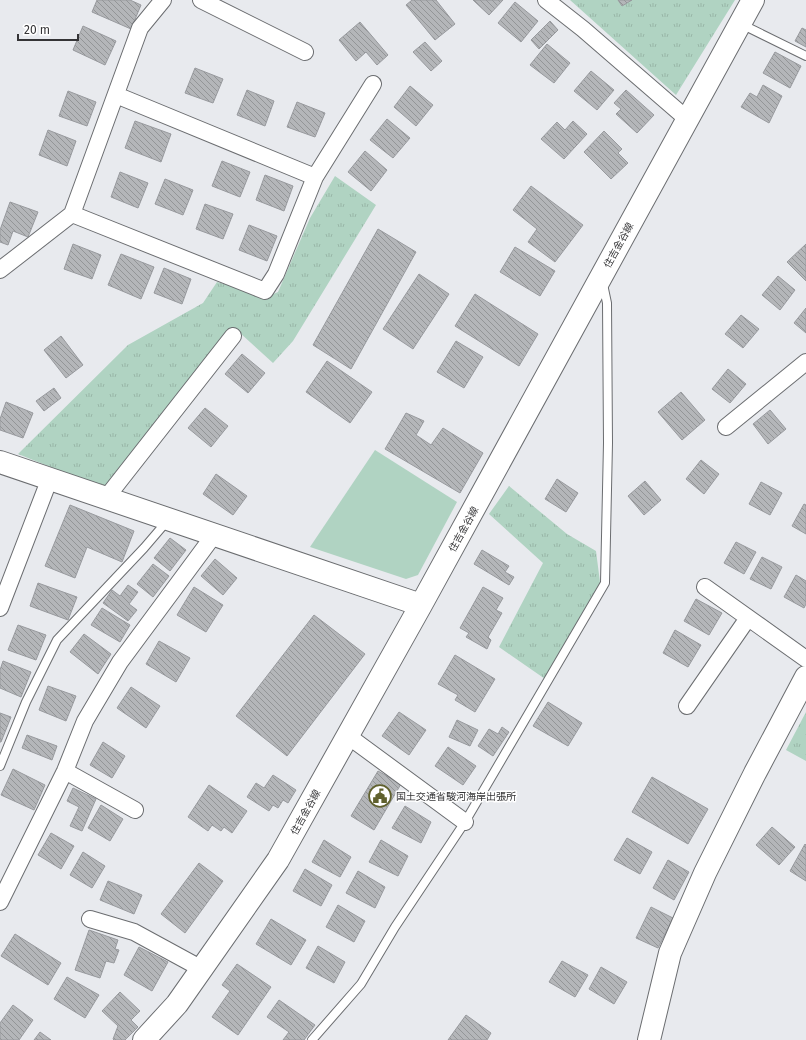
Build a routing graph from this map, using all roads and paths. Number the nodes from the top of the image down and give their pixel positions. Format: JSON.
{"nodes":[{"id":1,"x":163,"y":0,"type":"edge"},
{"id":2,"x":201,"y":0,"type":"edge"},
{"id":3,"x":546,"y":0,"type":"edge"},
{"id":4,"x":753,"y":0,"type":"edge"},
{"id":5,"x":740,"y":24,"type":"junction"},
{"id":6,"x":305,"y":52,"type":"dead end"},
{"id":7,"x":806,"y":56,"type":"edge"},
{"id":8,"x":373,"y":84,"type":"dead end"},
{"id":9,"x":116,"y":95,"type":"junction"},
{"id":10,"x":687,"y":119,"type":"junction"},
{"id":11,"x":315,"y":177,"type":"junction"},
{"id":12,"x":72,"y":214,"type":"junction"},
{"id":13,"x":0,"y":270,"type":"edge"},
{"id":14,"x":601,"y":276,"type":"junction"},
{"id":15,"x":233,"y":336,"type":"dead end"},
{"id":16,"x":806,"y":362,"type":"edge"},
{"id":17,"x":726,"y":427,"type":"dead end"},
{"id":18,"x":0,"y":462,"type":"edge"},
{"id":19,"x":50,"y":478,"type":"junction"},
{"id":20,"x":106,"y":498,"type":"junction"},
{"id":21,"x":169,"y":519,"type":"junction"},
{"id":22,"x":214,"y":534,"type":"junction"},
{"id":23,"x":705,"y":587,"type":"dead end"},
{"id":24,"x":421,"y":605,"type":"junction"},
{"id":25,"x":0,"y":608,"type":"edge"},
{"id":26,"x":748,"y":618,"type":"junction"},
{"id":27,"x":806,"y":659,"type":"edge"},
{"id":28,"x":806,"y":677,"type":"edge"},
{"id":29,"x":687,"y":706,"type":"dead end"},
{"id":30,"x":348,"y":736,"type":"junction"},
{"id":31,"x":0,"y":766,"type":"edge"},
{"id":32,"x":65,"y":771,"type":"junction"},
{"id":33,"x":136,"y":810,"type":"dead end"},
{"id":34,"x":465,"y":822,"type":"junction"},
{"id":35,"x":0,"y":902,"type":"edge"},
{"id":36,"x":90,"y":919,"type":"dead end"},
{"id":37,"x":202,"y":969,"type":"junction"},
{"id":38,"x":144,"y":1040,"type":"edge"},
{"id":39,"x":312,"y":1040,"type":"edge"},
{"id":40,"x":649,"y":1040,"type":"edge"}],
"edges":[{"from":1,"to":9,"type":"street"},
{"from":2,"to":6,"type":"street"},
{"from":3,"to":10,"type":"street"},
{"from":4,"to":5,"type":"main road","name":"住吉金谷線"},
{"from":5,"to":7,"type":"lane"},
{"from":5,"to":10,"type":"main road","name":"住吉金谷線"},
{"from":8,"to":11,"type":"street"},
{"from":9,"to":11,"type":"street"},
{"from":9,"to":12,"type":"street"},
{"from":10,"to":14,"type":"main road","name":"住吉金谷線"},
{"from":11,"to":12,"type":"street"},
{"from":12,"to":13,"type":"street"},
{"from":14,"to":24,"type":"main road","name":"住吉金谷線"},
{"from":14,"to":34,"type":"lane"},
{"from":15,"to":20,"type":"street"},
{"from":16,"to":17,"type":"street"},
{"from":18,"to":19,"type":"main road"},
{"from":19,"to":20,"type":"main road"},
{"from":19,"to":25,"type":"street"},
{"from":20,"to":21,"type":"main road"},
{"from":21,"to":22,"type":"main road"},
{"from":21,"to":31,"type":"lane"},
{"from":22,"to":24,"type":"main road"},
{"from":22,"to":32,"type":"street"},
{"from":23,"to":26,"type":"street"},
{"from":24,"to":30,"type":"main road","name":"住吉金谷線"},
{"from":26,"to":27,"type":"street"},
{"from":26,"to":29,"type":"street"},
{"from":28,"to":40,"type":"main road"},
{"from":30,"to":34,"type":"street"},
{"from":30,"to":37,"type":"main road","name":"住吉金谷線"},
{"from":32,"to":33,"type":"street"},
{"from":32,"to":35,"type":"street"},
{"from":34,"to":39,"type":"lane"},
{"from":36,"to":37,"type":"street"},
{"from":37,"to":38,"type":"main road","name":"住吉金谷線"}]}
